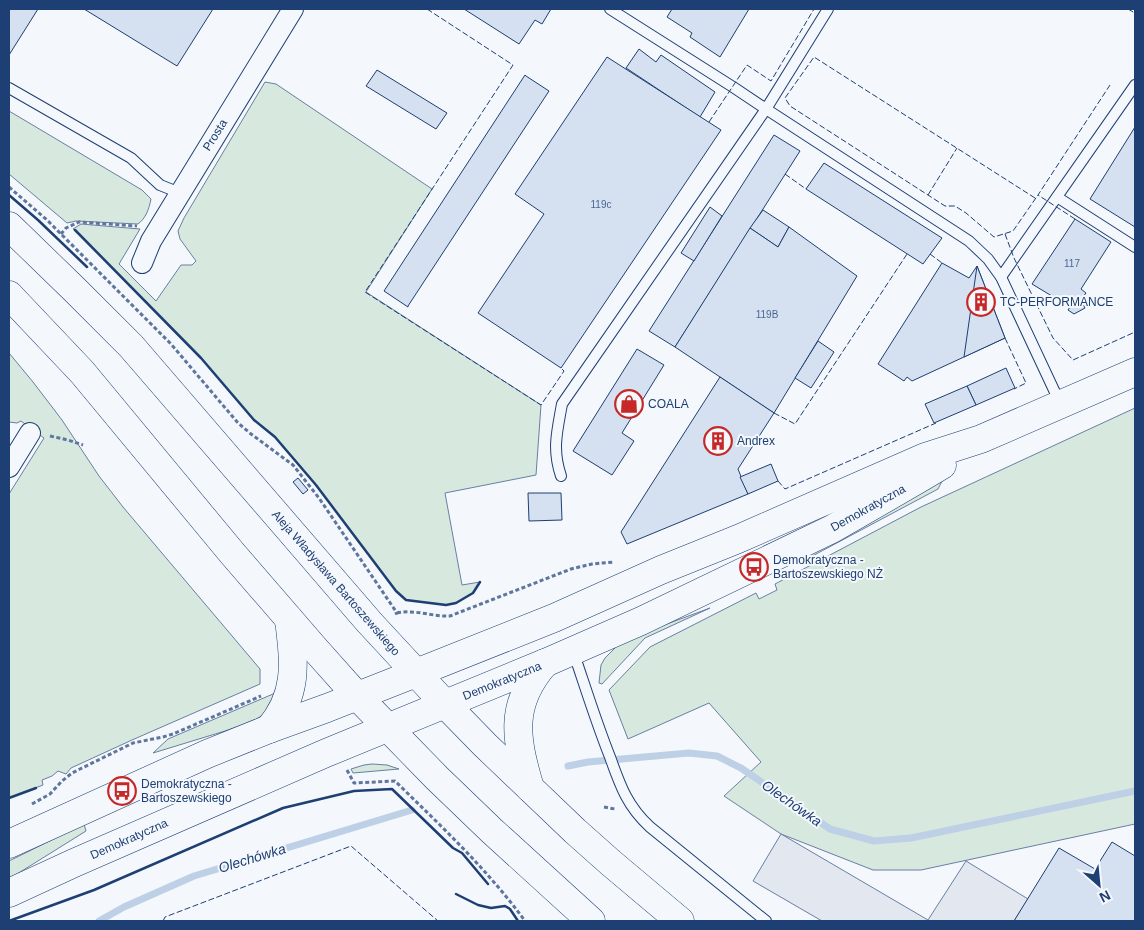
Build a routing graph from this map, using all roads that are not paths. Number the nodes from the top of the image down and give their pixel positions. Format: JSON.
{"nodes":[{"id":1,"x":293,"y":9,"type":"edge"},
{"id":2,"x":610,"y":9,"type":"edge"},
{"id":3,"x":828,"y":9,"type":"edge"},
{"id":4,"x":1135,"y":85,"type":"edge"},
{"id":5,"x":9,"y":88,"type":"edge"},
{"id":6,"x":766,"y":110,"type":"junction"},
{"id":7,"x":180,"y":193,"type":"junction"},
{"id":8,"x":1057,"y":197,"type":"junction"},
{"id":9,"x":9,"y":226,"type":"edge"},
{"id":10,"x":1135,"y":247,"type":"edge"},
{"id":11,"x":142,"y":264,"type":"dead end"},
{"id":12,"x":1001,"y":277,"type":"junction"},
{"id":13,"x":9,"y":295,"type":"edge"},
{"id":14,"x":1135,"y":372,"type":"edge"},
{"id":15,"x":1060,"y":404,"type":"junction"},
{"id":16,"x":27,"y":437,"type":"road end"},
{"id":17,"x":981,"y":440,"type":"junction"},
{"id":18,"x":9,"y":467,"type":"edge"},
{"id":19,"x":560,"y":476,"type":"dead end"},
{"id":20,"x":289,"y":619,"type":"junction"},
{"id":21,"x":573,"y":651,"type":"junction"},
{"id":22,"x":545,"y":664,"type":"junction"},
{"id":23,"x":416,"y":673,"type":"junction"},
{"id":24,"x":357,"y":696,"type":"junction"},
{"id":25,"x":445,"y":704,"type":"junction"},
{"id":26,"x":387,"y":728,"type":"junction"},
{"id":27,"x":269,"y":729,"type":"junction"},
{"id":28,"x":530,"y":788,"type":"junction"},
{"id":29,"x":9,"y":844,"type":"edge"},
{"id":30,"x":9,"y":893,"type":"edge"},
{"id":31,"x":591,"y":921,"type":"edge"},
{"id":32,"x":680,"y":921,"type":"edge"},
{"id":33,"x":766,"y":921,"type":"edge"}],
"edges":[{"from":1,"to":7,"type":"street","name":"Prosta"},
{"from":2,"to":6,"type":"lane"},
{"from":3,"to":6,"type":"lane"},
{"from":4,"to":8,"type":"lane"},
{"from":5,"to":7,"type":"lane"},
{"from":6,"to":12,"type":"lane"},
{"from":6,"to":19,"type":"lane"},
{"from":7,"to":11,"type":"street","name":"Prosta"},
{"from":8,"to":10,"type":"lane"},
{"from":8,"to":12,"type":"lane"},
{"from":9,"to":23,"type":"street","name":"Aleja Władysława Bartoszewskiego"},
{"from":12,"to":15,"type":"lane"},
{"from":13,"to":20,"type":"street"},
{"from":14,"to":15,"type":"street","name":"Demokratyczna"},
{"from":15,"to":17,"type":"street","name":"Demokratyczna"},
{"from":16,"to":18,"type":"street"},
{"from":17,"to":21,"type":"street","name":"Demokratyczna"},
{"from":17,"to":23,"type":"street","name":"Demokratyczna"},
{"from":20,"to":24,"type":"street"},
{"from":20,"to":27,"type":"street"},
{"from":21,"to":22,"type":"street","name":"Demokratyczna"},
{"from":21,"to":33,"type":"lane"},
{"from":22,"to":25,"type":"street","name":"Demokratyczna"},
{"from":22,"to":28,"type":"street"},
{"from":23,"to":24,"type":"street","name":"Demokratyczna"},
{"from":23,"to":25,"type":"street","name":"Aleja Władysława Bartoszewskiego"},
{"from":24,"to":26,"type":"street"},
{"from":24,"to":27,"type":"street","name":"Demokratyczna"},
{"from":25,"to":26,"type":"street","name":"Demokratyczna"},
{"from":25,"to":28,"type":"street","name":"Aleja Władysława Bartoszewskiego"},
{"from":26,"to":30,"type":"street","name":"Demokratyczna"},
{"from":26,"to":31,"type":"street"},
{"from":27,"to":29,"type":"street","name":"Demokratyczna"},
{"from":28,"to":32,"type":"street","name":"Aleja Władysława Bartoszewskiego"}]}
